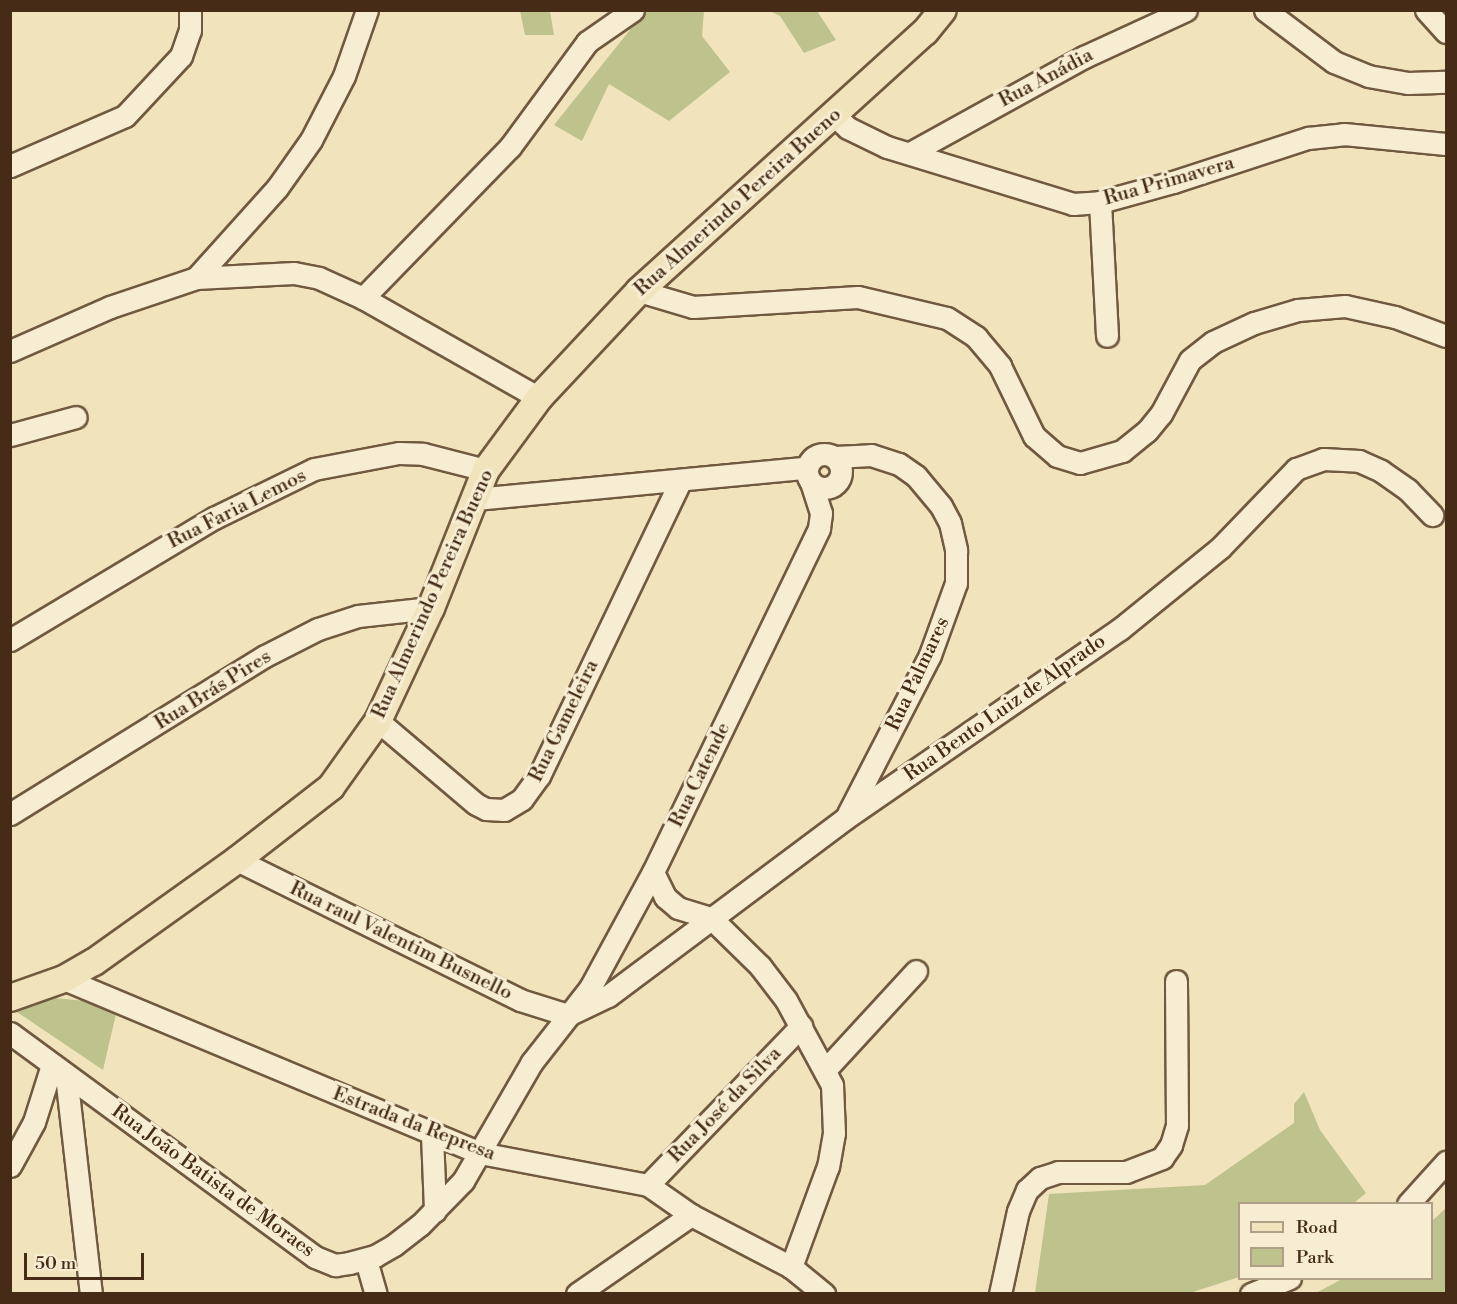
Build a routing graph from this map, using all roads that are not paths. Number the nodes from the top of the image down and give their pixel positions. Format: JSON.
{"nodes":[{"id":1,"x":190,"y":10,"type":"edge"},
{"id":2,"x":367,"y":10,"type":"edge"},
{"id":3,"x":633,"y":10,"type":"edge"},
{"id":4,"x":943,"y":10,"type":"edge"},
{"id":5,"x":1186,"y":10,"type":"edge"},
{"id":6,"x":1265,"y":10,"type":"edge"},
{"id":7,"x":1426,"y":10,"type":"edge"},
{"id":8,"x":1446,"y":32,"type":"edge"},
{"id":9,"x":1446,"y":82,"type":"edge"},
{"id":10,"x":834,"y":115,"type":"junction"},
{"id":11,"x":1446,"y":144,"type":"edge"},
{"id":12,"x":910,"y":153,"type":"junction"},
{"id":13,"x":10,"y":166,"type":"edge"},
{"id":14,"x":1100,"y":202,"type":"junction"},
{"id":15,"x":196,"y":278,"type":"junction"},
{"id":16,"x":639,"y":291,"type":"junction"},
{"id":17,"x":363,"y":298,"type":"junction"},
{"id":18,"x":1107,"y":336,"type":"dead end"},
{"id":19,"x":1446,"y":336,"type":"edge"},
{"id":20,"x":16,"y":343,"type":"edge"},
{"id":21,"x":539,"y":398,"type":"junction"},
{"id":22,"x":76,"y":417,"type":"dead end"},
{"id":23,"x":10,"y":435,"type":"edge"},
{"id":24,"x":835,"y":457,"type":"junction"},
{"id":25,"x":486,"y":470,"type":"junction"},
{"id":26,"x":808,"y":475,"type":"junction"},
{"id":27,"x":681,"y":480,"type":"junction"},
{"id":28,"x":835,"y":484,"type":"junction"},
{"id":29,"x":476,"y":499,"type":"junction"},
{"id":30,"x":1432,"y":515,"type":"dead end"},
{"id":31,"x":819,"y":528,"type":"junction"},
{"id":32,"x":431,"y":608,"type":"junction"},
{"id":33,"x":10,"y":640,"type":"edge"},
{"id":34,"x":378,"y":721,"type":"junction"},
{"id":35,"x":10,"y":814,"type":"edge"},
{"id":36,"x":846,"y":818,"type":"junction"},
{"id":37,"x":237,"y":860,"type":"junction"},
{"id":38,"x":653,"y":872,"type":"junction"},
{"id":39,"x":711,"y":918,"type":"junction"},
{"id":40,"x":916,"y":971,"type":"dead end"},
{"id":41,"x":64,"y":979,"type":"junction"},
{"id":42,"x":1176,"y":981,"type":"dead end"},
{"id":43,"x":10,"y":998,"type":"edge"},
{"id":44,"x":568,"y":1015,"type":"junction"},
{"id":45,"x":801,"y":1026,"type":"junction"},
{"id":46,"x":10,"y":1033,"type":"edge"},
{"id":47,"x":826,"y":1069,"type":"junction"},
{"id":48,"x":59,"y":1070,"type":"junction"},
{"id":49,"x":432,"y":1136,"type":"junction"},
{"id":50,"x":480,"y":1153,"type":"junction"},
{"id":51,"x":1446,"y":1162,"type":"edge"},
{"id":52,"x":10,"y":1166,"type":"edge"},
{"id":53,"x":648,"y":1185,"type":"junction"},
{"id":54,"x":1409,"y":1202,"type":"edge"},
{"id":55,"x":435,"y":1211,"type":"junction"},
{"id":56,"x":691,"y":1215,"type":"junction"},
{"id":57,"x":366,"y":1260,"type":"junction"},
{"id":58,"x":790,"y":1267,"type":"junction"},
{"id":59,"x":1285,"y":1280,"type":"edge"},
{"id":60,"x":91,"y":1293,"type":"edge"},
{"id":61,"x":376,"y":1293,"type":"edge"},
{"id":62,"x":577,"y":1293,"type":"edge"},
{"id":63,"x":824,"y":1293,"type":"edge"},
{"id":64,"x":1000,"y":1293,"type":"edge"},
{"id":65,"x":1251,"y":1293,"type":"edge"}],
"edges":[{"from":1,"to":13,"type":"street"},
{"from":2,"to":15,"type":"street"},
{"from":3,"to":17,"type":"street"},
{"from":4,"to":10,"type":"main road","name":"Rua Almerindo Pereira Bueno"},
{"from":5,"to":12,"type":"street","name":"Rua Anádia"},
{"from":6,"to":9,"type":"street"},
{"from":7,"to":8,"type":"street"},
{"from":10,"to":12,"type":"street","name":"Rua Primavera"},
{"from":10,"to":16,"type":"main road","name":"Rua Almerindo Pereira Bueno"},
{"from":11,"to":14,"type":"street","name":"Rua Primavera"},
{"from":12,"to":14,"type":"street","name":"Rua Primavera"},
{"from":14,"to":18,"type":"street"},
{"from":15,"to":17,"type":"street"},
{"from":15,"to":20,"type":"street"},
{"from":16,"to":19,"type":"street"},
{"from":16,"to":21,"type":"main road","name":"Rua Almerindo Pereira Bueno"},
{"from":17,"to":21,"type":"street"},
{"from":21,"to":25,"type":"main road","name":"Rua Almerindo Pereira Bueno"},
{"from":22,"to":23,"type":"street"},
{"from":24,"to":26,"type":"street","name":"Rua Palmares"},
{"from":24,"to":28,"type":"street"},
{"from":24,"to":36,"type":"street","name":"Rua Palmares"},
{"from":25,"to":29,"type":"main road","name":"Rua Almerindo Pereira Bueno"},
{"from":25,"to":33,"type":"street","name":"Rua Faria Lemos"},
{"from":26,"to":27,"type":"street","name":"Rua Palmares"},
{"from":26,"to":28,"type":"street","name":"Rua Palmares"},
{"from":26,"to":31,"type":"street"},
{"from":27,"to":29,"type":"street","name":"Rua Palmares"},
{"from":27,"to":34,"type":"street","name":"Rua Gameleira"},
{"from":28,"to":31,"type":"street","name":"Rua Catende"},
{"from":29,"to":32,"type":"main road","name":"Rua Almerindo Pereira Bueno"},
{"from":30,"to":36,"type":"street","name":"Rua Bento Luiz de Alprado"},
{"from":31,"to":38,"type":"street","name":"Rua Catende"},
{"from":32,"to":34,"type":"main road","name":"Rua Almerindo Pereira Bueno"},
{"from":32,"to":35,"type":"street","name":"Rua Brás Pires"},
{"from":34,"to":37,"type":"main road","name":"Rua Almerindo Pereira Bueno"},
{"from":36,"to":39,"type":"street","name":"Rua Bento Luiz de Alprado"},
{"from":37,"to":41,"type":"main road","name":"Rua Almerindo Pereira Bueno"},
{"from":37,"to":44,"type":"street","name":"Rua raul Valentim Busnello"},
{"from":38,"to":39,"type":"street"},
{"from":38,"to":44,"type":"street","name":"Rua Catende"},
{"from":39,"to":44,"type":"street","name":"Rua Bento Luiz de Alprado"},
{"from":39,"to":45,"type":"street"},
{"from":40,"to":47,"type":"street"},
{"from":41,"to":43,"type":"main road","name":"Rua Almerindo Pereira Bueno"},
{"from":41,"to":49,"type":"street","name":"Estrada da Represa"},
{"from":42,"to":64,"type":"street"},
{"from":44,"to":50,"type":"street","name":"Rua João Batista de Moraes"},
{"from":45,"to":47,"type":"street"},
{"from":45,"to":53,"type":"street","name":"Rua José da Silva"},
{"from":46,"to":48,"type":"street","name":"Rua João Batista de Moraes"},
{"from":47,"to":58,"type":"street"},
{"from":48,"to":52,"type":"street"},
{"from":48,"to":57,"type":"street","name":"Rua João Batista de Moraes"},
{"from":48,"to":60,"type":"street"},
{"from":49,"to":50,"type":"street","name":"Estrada da Represa"},
{"from":49,"to":55,"type":"street"},
{"from":50,"to":53,"type":"street","name":"Estrada da Represa"},
{"from":50,"to":55,"type":"street","name":"Rua João Batista de Moraes"},
{"from":51,"to":54,"type":"street"},
{"from":53,"to":56,"type":"street","name":"Estrada da Represa"},
{"from":55,"to":57,"type":"street","name":"Rua João Batista de Moraes"},
{"from":56,"to":58,"type":"street","name":"Estrada da Represa"},
{"from":56,"to":62,"type":"street"},
{"from":57,"to":61,"type":"street"},
{"from":58,"to":63,"type":"street","name":"Estrada da Represa"},
{"from":59,"to":65,"type":"street"}]}
